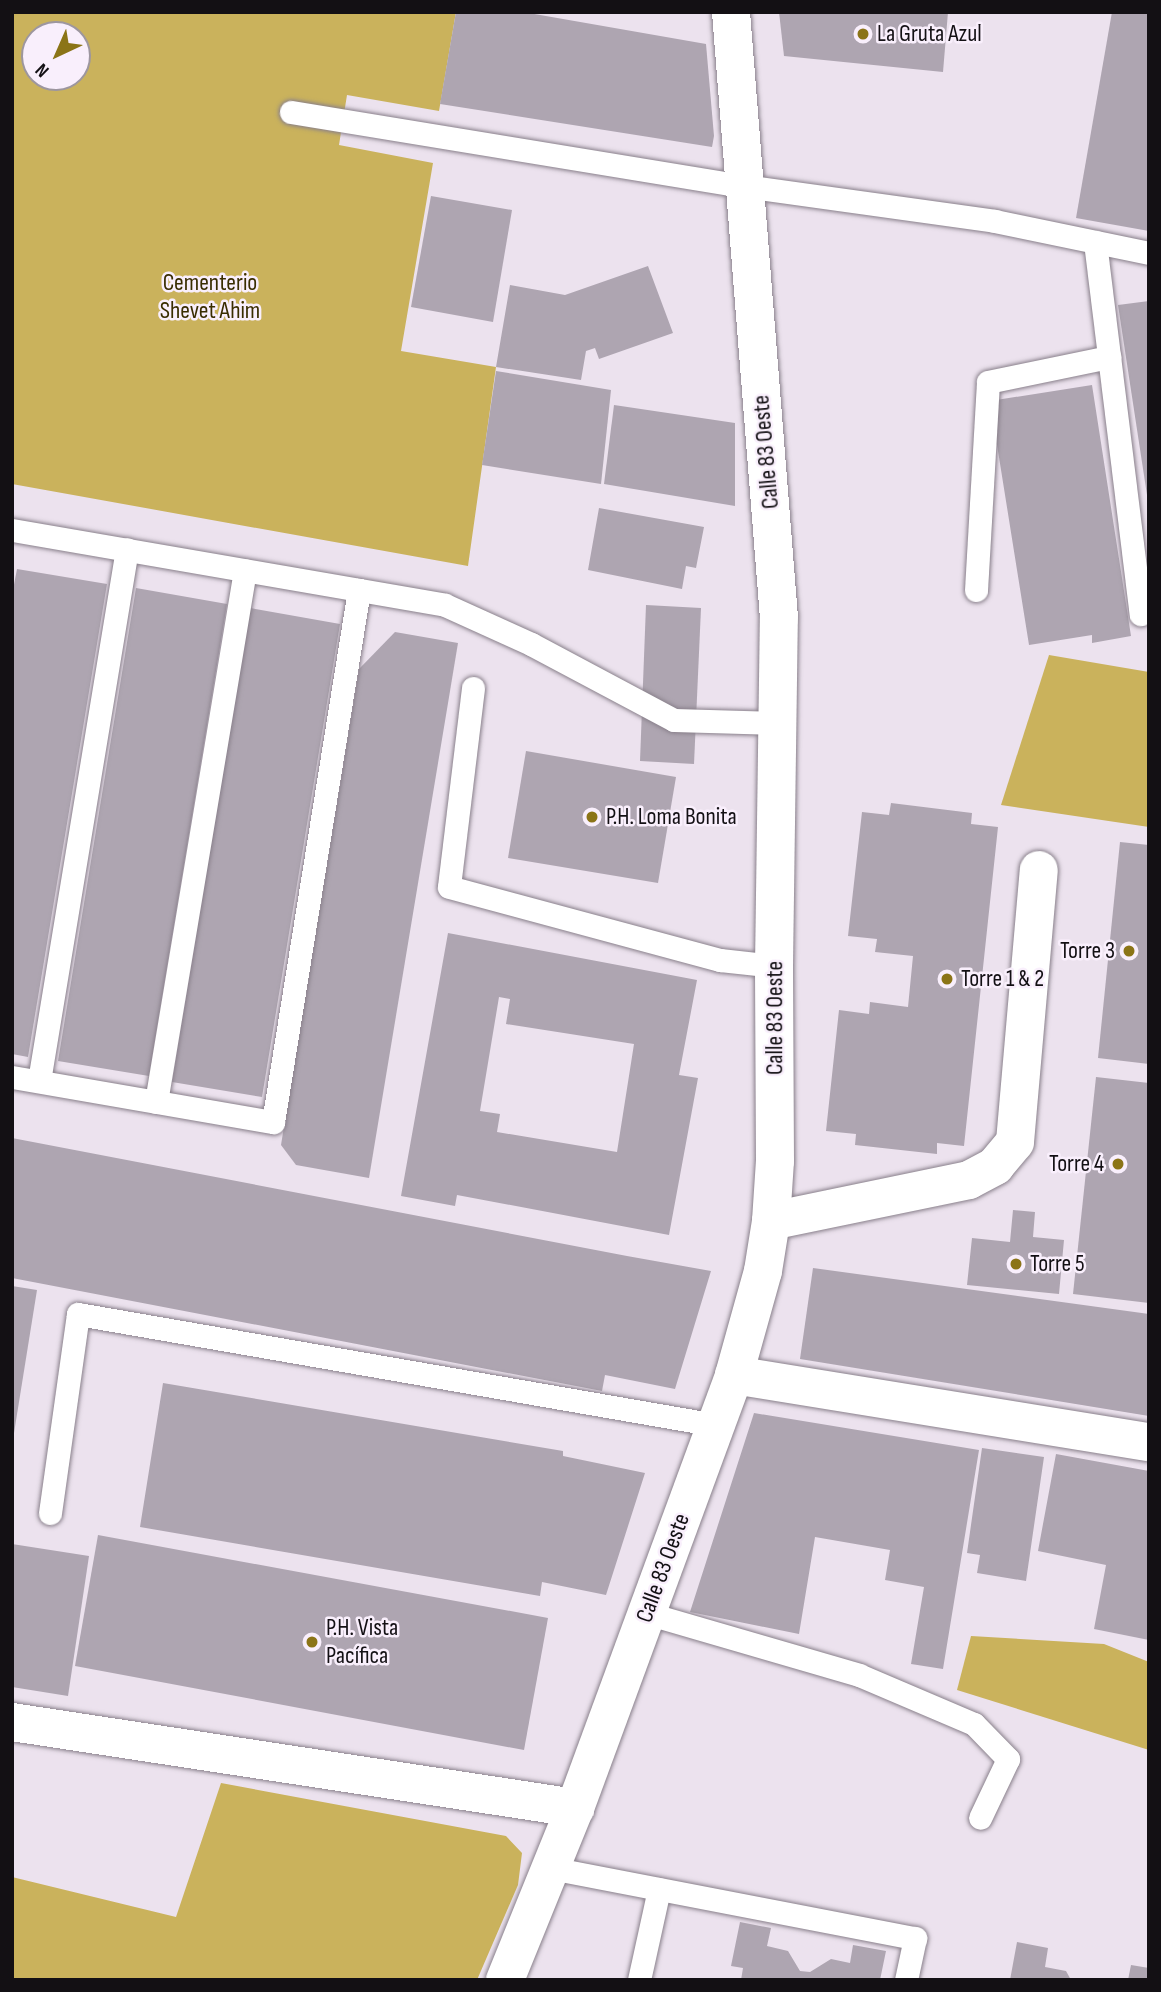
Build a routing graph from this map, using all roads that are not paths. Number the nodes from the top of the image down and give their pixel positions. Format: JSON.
{"nodes":[{"id":1,"x":731,"y":12,"type":"edge"},
{"id":2,"x":291,"y":112,"type":"dead end"},
{"id":3,"x":744,"y":186,"type":"junction"},
{"id":4,"x":1095,"y":242,"type":"junction"},
{"id":5,"x":1149,"y":253,"type":"edge"},
{"id":6,"x":1109,"y":357,"type":"junction"},
{"id":7,"x":12,"y":530,"type":"edge"},
{"id":8,"x":127,"y":549,"type":"junction"},
{"id":9,"x":245,"y":570,"type":"junction"},
{"id":10,"x":359,"y":590,"type":"junction"},
{"id":11,"x":976,"y":590,"type":"dead end"},
{"id":12,"x":1141,"y":614,"type":"dead end"},
{"id":13,"x":473,"y":688,"type":"dead end"},
{"id":14,"x":778,"y":723,"type":"junction"},
{"id":15,"x":1039,"y":870,"type":"dead end"},
{"id":16,"x":774,"y":966,"type":"junction"},
{"id":17,"x":12,"y":1077,"type":"edge"},
{"id":18,"x":39,"y":1081,"type":"junction"},
{"id":19,"x":156,"y":1102,"type":"junction"},
{"id":20,"x":771,"y":1221,"type":"junction"},
{"id":21,"x":734,"y":1375,"type":"junction"},
{"id":22,"x":716,"y":1425,"type":"junction"},
{"id":23,"x":1149,"y":1442,"type":"edge"},
{"id":24,"x":50,"y":1513,"type":"dead end"},
{"id":25,"x":646,"y":1613,"type":"junction"},
{"id":26,"x":12,"y":1723,"type":"edge"},
{"id":27,"x":575,"y":1808,"type":"junction"},
{"id":28,"x":980,"y":1818,"type":"dead end"},
{"id":29,"x":550,"y":1868,"type":"junction"},
{"id":30,"x":659,"y":1889,"type":"junction"},
{"id":31,"x":505,"y":1980,"type":"edge"},
{"id":32,"x":639,"y":1980,"type":"edge"},
{"id":33,"x":906,"y":1980,"type":"edge"}],
"edges":[{"from":1,"to":3,"type":"street","name":"Calle 83 Oeste"},
{"from":2,"to":3,"type":"lane"},
{"from":3,"to":4,"type":"lane"},
{"from":3,"to":14,"type":"street","name":"Calle 83 Oeste"},
{"from":4,"to":5,"type":"lane"},
{"from":4,"to":6,"type":"lane"},
{"from":6,"to":11,"type":"lane"},
{"from":6,"to":12,"type":"lane"},
{"from":7,"to":8,"type":"lane"},
{"from":8,"to":9,"type":"lane"},
{"from":8,"to":18,"type":"lane"},
{"from":9,"to":10,"type":"lane"},
{"from":9,"to":19,"type":"lane"},
{"from":10,"to":14,"type":"lane"},
{"from":10,"to":19,"type":"lane"},
{"from":13,"to":16,"type":"lane"},
{"from":14,"to":16,"type":"street","name":"Calle 83 Oeste"},
{"from":15,"to":20,"type":"street"},
{"from":16,"to":20,"type":"street","name":"Calle 83 Oeste"},
{"from":17,"to":18,"type":"lane"},
{"from":18,"to":19,"type":"lane"},
{"from":20,"to":21,"type":"street","name":"Calle 83 Oeste"},
{"from":21,"to":22,"type":"street","name":"Calle 83 Oeste"},
{"from":21,"to":23,"type":"street"},
{"from":22,"to":24,"type":"lane"},
{"from":22,"to":25,"type":"street","name":"Calle 83 Oeste"},
{"from":25,"to":27,"type":"street","name":"Calle 83 Oeste"},
{"from":25,"to":28,"type":"lane"},
{"from":26,"to":27,"type":"street"},
{"from":27,"to":29,"type":"street","name":"Calle 83 Oeste"},
{"from":29,"to":30,"type":"lane"},
{"from":29,"to":31,"type":"street","name":"Calle 83 Oeste"},
{"from":30,"to":32,"type":"lane"},
{"from":30,"to":33,"type":"lane"}]}
